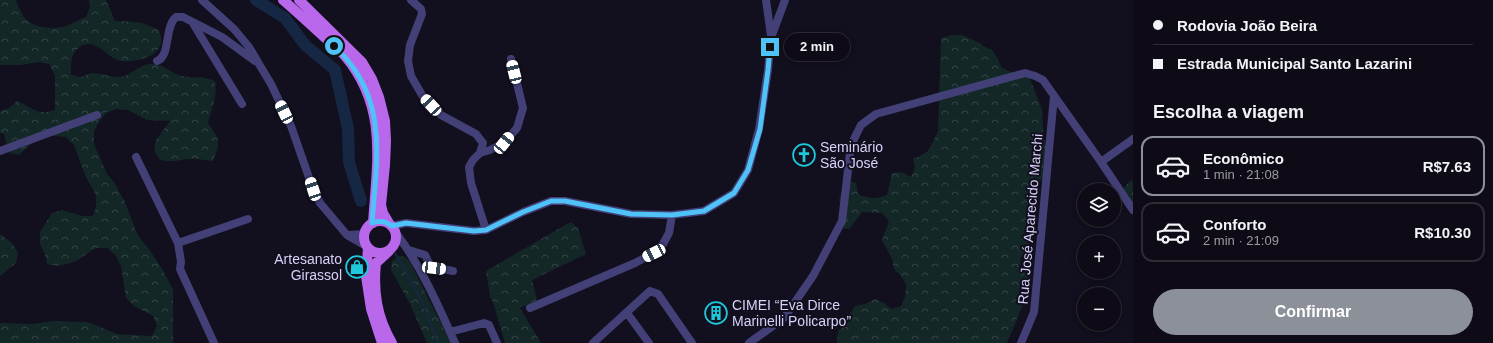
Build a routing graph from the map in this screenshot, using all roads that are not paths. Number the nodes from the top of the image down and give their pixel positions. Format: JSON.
{"nodes":[{"id":1,"x":202,"y":0,"type":"edge"},
{"id":2,"x":284,"y":0,"type":"edge"},
{"id":3,"x":299,"y":0,"type":"edge"},
{"id":4,"x":411,"y":0,"type":"edge"},
{"id":5,"x":766,"y":0,"type":"edge"},
{"id":6,"x":785,"y":0,"type":"edge"},
{"id":7,"x":194,"y":24,"type":"junction"},
{"id":8,"x":771,"y":36,"type":"junction"},
{"id":9,"x":511,"y":59,"type":"dead end"},
{"id":10,"x":157,"y":61,"type":"dead end"},
{"id":11,"x":259,"y":64,"type":"junction"},
{"id":12,"x":1054,"y":96,"type":"junction"},
{"id":13,"x":242,"y":104,"type":"dead end"},
{"id":14,"x":97,"y":115,"type":"dead end"},
{"id":15,"x":1133,"y":139,"type":"edge"},
{"id":16,"x":0,"y":151,"type":"edge"},
{"id":17,"x":480,"y":153,"type":"junction"},
{"id":18,"x":136,"y":158,"type":"dead end"},
{"id":19,"x":1101,"y":162,"type":"junction"},
{"id":20,"x":1133,"y":210,"type":"edge"},
{"id":21,"x":672,"y":215,"type":"junction"},
{"id":22,"x":248,"y":219,"type":"dead end"},
{"id":23,"x":372,"y":223,"type":"junction"},
{"id":24,"x":392,"y":228,"type":"junction"},
{"id":25,"x":486,"y":230,"type":"junction"},
{"id":26,"x":364,"y":234,"type":"junction"},
{"id":27,"x":347,"y":235,"type":"junction"},
{"id":28,"x":178,"y":243,"type":"junction"},
{"id":29,"x":367,"y":247,"type":"junction"},
{"id":30,"x":409,"y":250,"type":"junction"},
{"id":31,"x":389,"y":251,"type":"junction"},
{"id":32,"x":453,"y":271,"type":"dead end"},
{"id":33,"x":530,"y":308,"type":"dead end"},
{"id":34,"x":627,"y":313,"type":"junction"},
{"id":35,"x":450,"y":332,"type":"junction"},
{"id":36,"x":597,"y":342,"type":"edge"},
{"id":37,"x":214,"y":343,"type":"edge"},
{"id":38,"x":382,"y":343,"type":"edge"},
{"id":39,"x":392,"y":343,"type":"edge"},
{"id":40,"x":455,"y":343,"type":"edge"},
{"id":41,"x":497,"y":343,"type":"edge"},
{"id":42,"x":649,"y":343,"type":"edge"},
{"id":43,"x":692,"y":343,"type":"edge"},
{"id":44,"x":749,"y":343,"type":"edge"},
{"id":45,"x":1021,"y":343,"type":"edge"}],
"edges":[{"from":1,"to":11,"type":"street"},
{"from":2,"to":23,"type":"main road"},
{"from":3,"to":24,"type":"main road"},
{"from":4,"to":17,"type":"street"},
{"from":5,"to":8,"type":"street"},
{"from":6,"to":8,"type":"street"},
{"from":7,"to":10,"type":"street"},
{"from":7,"to":11,"type":"street"},
{"from":7,"to":13,"type":"street"},
{"from":8,"to":21,"type":"street"},
{"from":9,"to":17,"type":"street"},
{"from":11,"to":27,"type":"street"},
{"from":12,"to":19,"type":"street"},
{"from":12,"to":44,"type":"street"},
{"from":12,"to":45,"type":"street","name":"Rua José Aparecido Marchi"},
{"from":14,"to":16,"type":"street"},
{"from":15,"to":19,"type":"street"},
{"from":17,"to":25,"type":"street"},
{"from":18,"to":28,"type":"street"},
{"from":19,"to":20,"type":"street"},
{"from":21,"to":25,"type":"street"},
{"from":21,"to":33,"type":"street"},
{"from":22,"to":28,"type":"street"},
{"from":23,"to":24,"type":"main road"},
{"from":23,"to":26,"type":"main road"},
{"from":24,"to":25,"type":"street"},
{"from":24,"to":30,"type":"street"},
{"from":24,"to":31,"type":"main road"},
{"from":26,"to":27,"type":"street"},
{"from":26,"to":29,"type":"main road"},
{"from":27,"to":29,"type":"street"},
{"from":28,"to":37,"type":"street"},
{"from":29,"to":31,"type":"main road"},
{"from":29,"to":38,"type":"main road"},
{"from":30,"to":32,"type":"street"},
{"from":30,"to":35,"type":"street"},
{"from":31,"to":39,"type":"main road"},
{"from":34,"to":36,"type":"street"},
{"from":34,"to":42,"type":"street"},
{"from":34,"to":43,"type":"street"},
{"from":35,"to":40,"type":"street"},
{"from":35,"to":41,"type":"street"}]}
